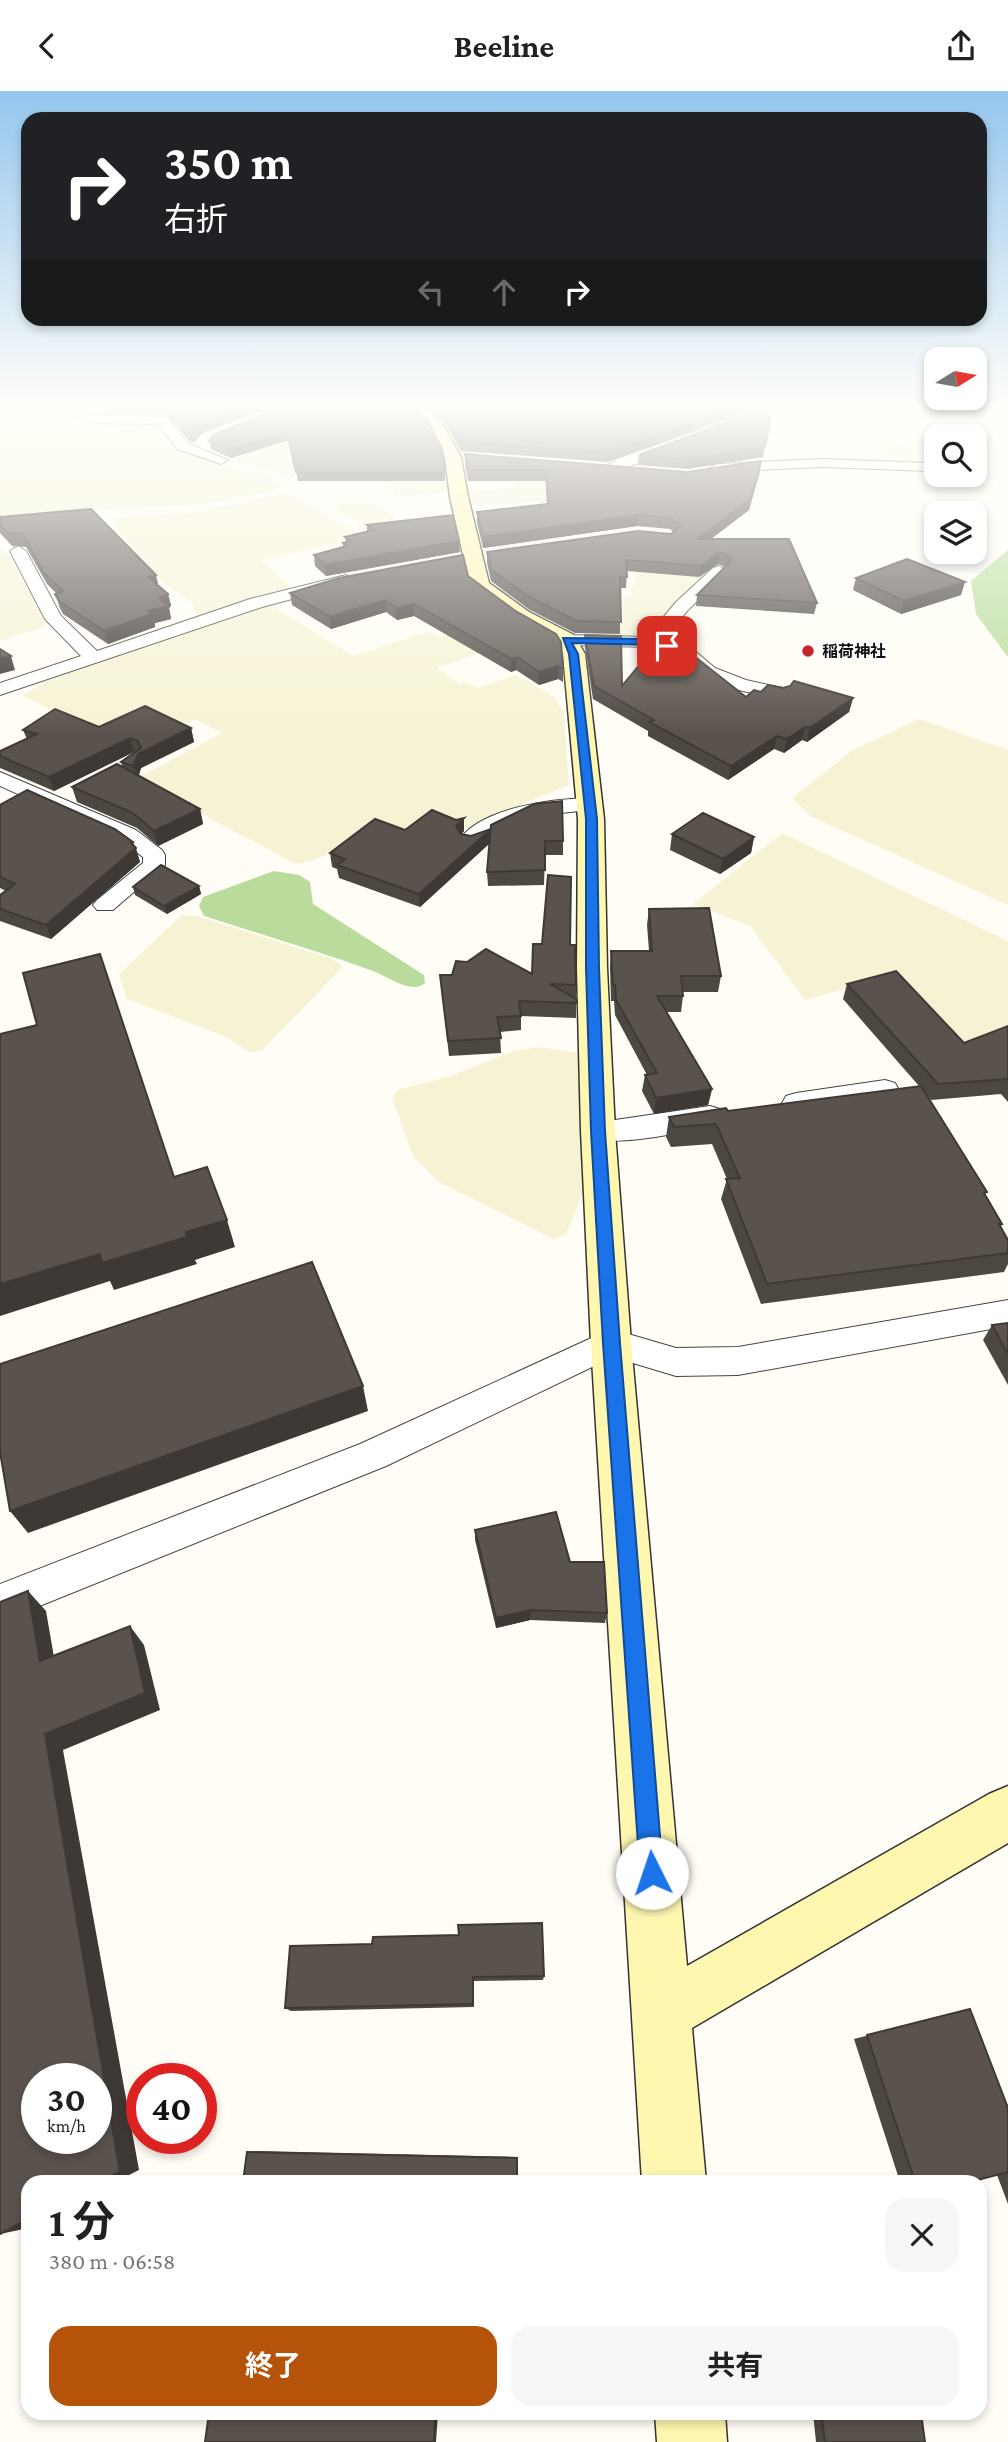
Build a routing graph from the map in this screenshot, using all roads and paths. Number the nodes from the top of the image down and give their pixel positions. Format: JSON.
{"nodes":[{"id":1,"x":462,"y":514,"type":"edge"},
{"id":2,"x":18,"y":551,"type":"edge"},
{"id":3,"x":719,"y":571,"type":"edge"},
{"id":4,"x":357,"y":578,"type":"edge"},
{"id":5,"x":566,"y":640,"type":"junction"},
{"id":6,"x":652,"y":642,"type":"junction"},
{"id":7,"x":93,"y":657,"type":"junction"},
{"id":8,"x":7,"y":686,"type":"edge"},
{"id":9,"x":780,"y":693,"type":"edge"},
{"id":10,"x":0,"y":708,"type":"edge"},
{"id":11,"x":0,"y":778,"type":"edge"},
{"id":12,"x":76,"y":791,"type":"edge"},
{"id":13,"x":53,"y":803,"type":"junction"},
{"id":14,"x":590,"y":804,"type":"junction"},
{"id":15,"x":470,"y":840,"type":"edge"},
{"id":16,"x":105,"y":905,"type":"dead end"},
{"id":17,"x":885,"y":1090,"type":"edge"},
{"id":18,"x":598,"y":1131,"type":"junction"},
{"id":19,"x":1008,"y":1313,"type":"edge"},
{"id":20,"x":611,"y":1343,"type":"junction"},
{"id":21,"x":0,"y":1603,"type":"edge"},
{"id":22,"x":1008,"y":1813,"type":"edge"},
{"id":23,"x":662,"y":2013,"type":"junction"},
{"id":24,"x":674,"y":2175,"type":"edge"},
{"id":25,"x":690,"y":2420,"type":"edge"},
{"id":26,"x":692,"y":2442,"type":"edge"}],
"edges":[{"from":1,"to":5,"type":"street"},
{"from":2,"to":7,"type":"street"},
{"from":3,"to":6,"type":"street"},
{"from":4,"to":7,"type":"street"},
{"from":5,"to":6,"type":"street"},
{"from":5,"to":14,"type":"street"},
{"from":6,"to":9,"type":"street"},
{"from":7,"to":8,"type":"street"},
{"from":8,"to":10,"type":"street"},
{"from":11,"to":13,"type":"street"},
{"from":12,"to":13,"type":"street"},
{"from":13,"to":16,"type":"street"},
{"from":14,"to":15,"type":"street"},
{"from":14,"to":18,"type":"street"},
{"from":17,"to":18,"type":"street"},
{"from":18,"to":20,"type":"street"},
{"from":19,"to":20,"type":"street"},
{"from":20,"to":21,"type":"street"},
{"from":20,"to":23,"type":"street"},
{"from":22,"to":23,"type":"street"},
{"from":23,"to":24,"type":"street"},
{"from":25,"to":26,"type":"street"}]}
